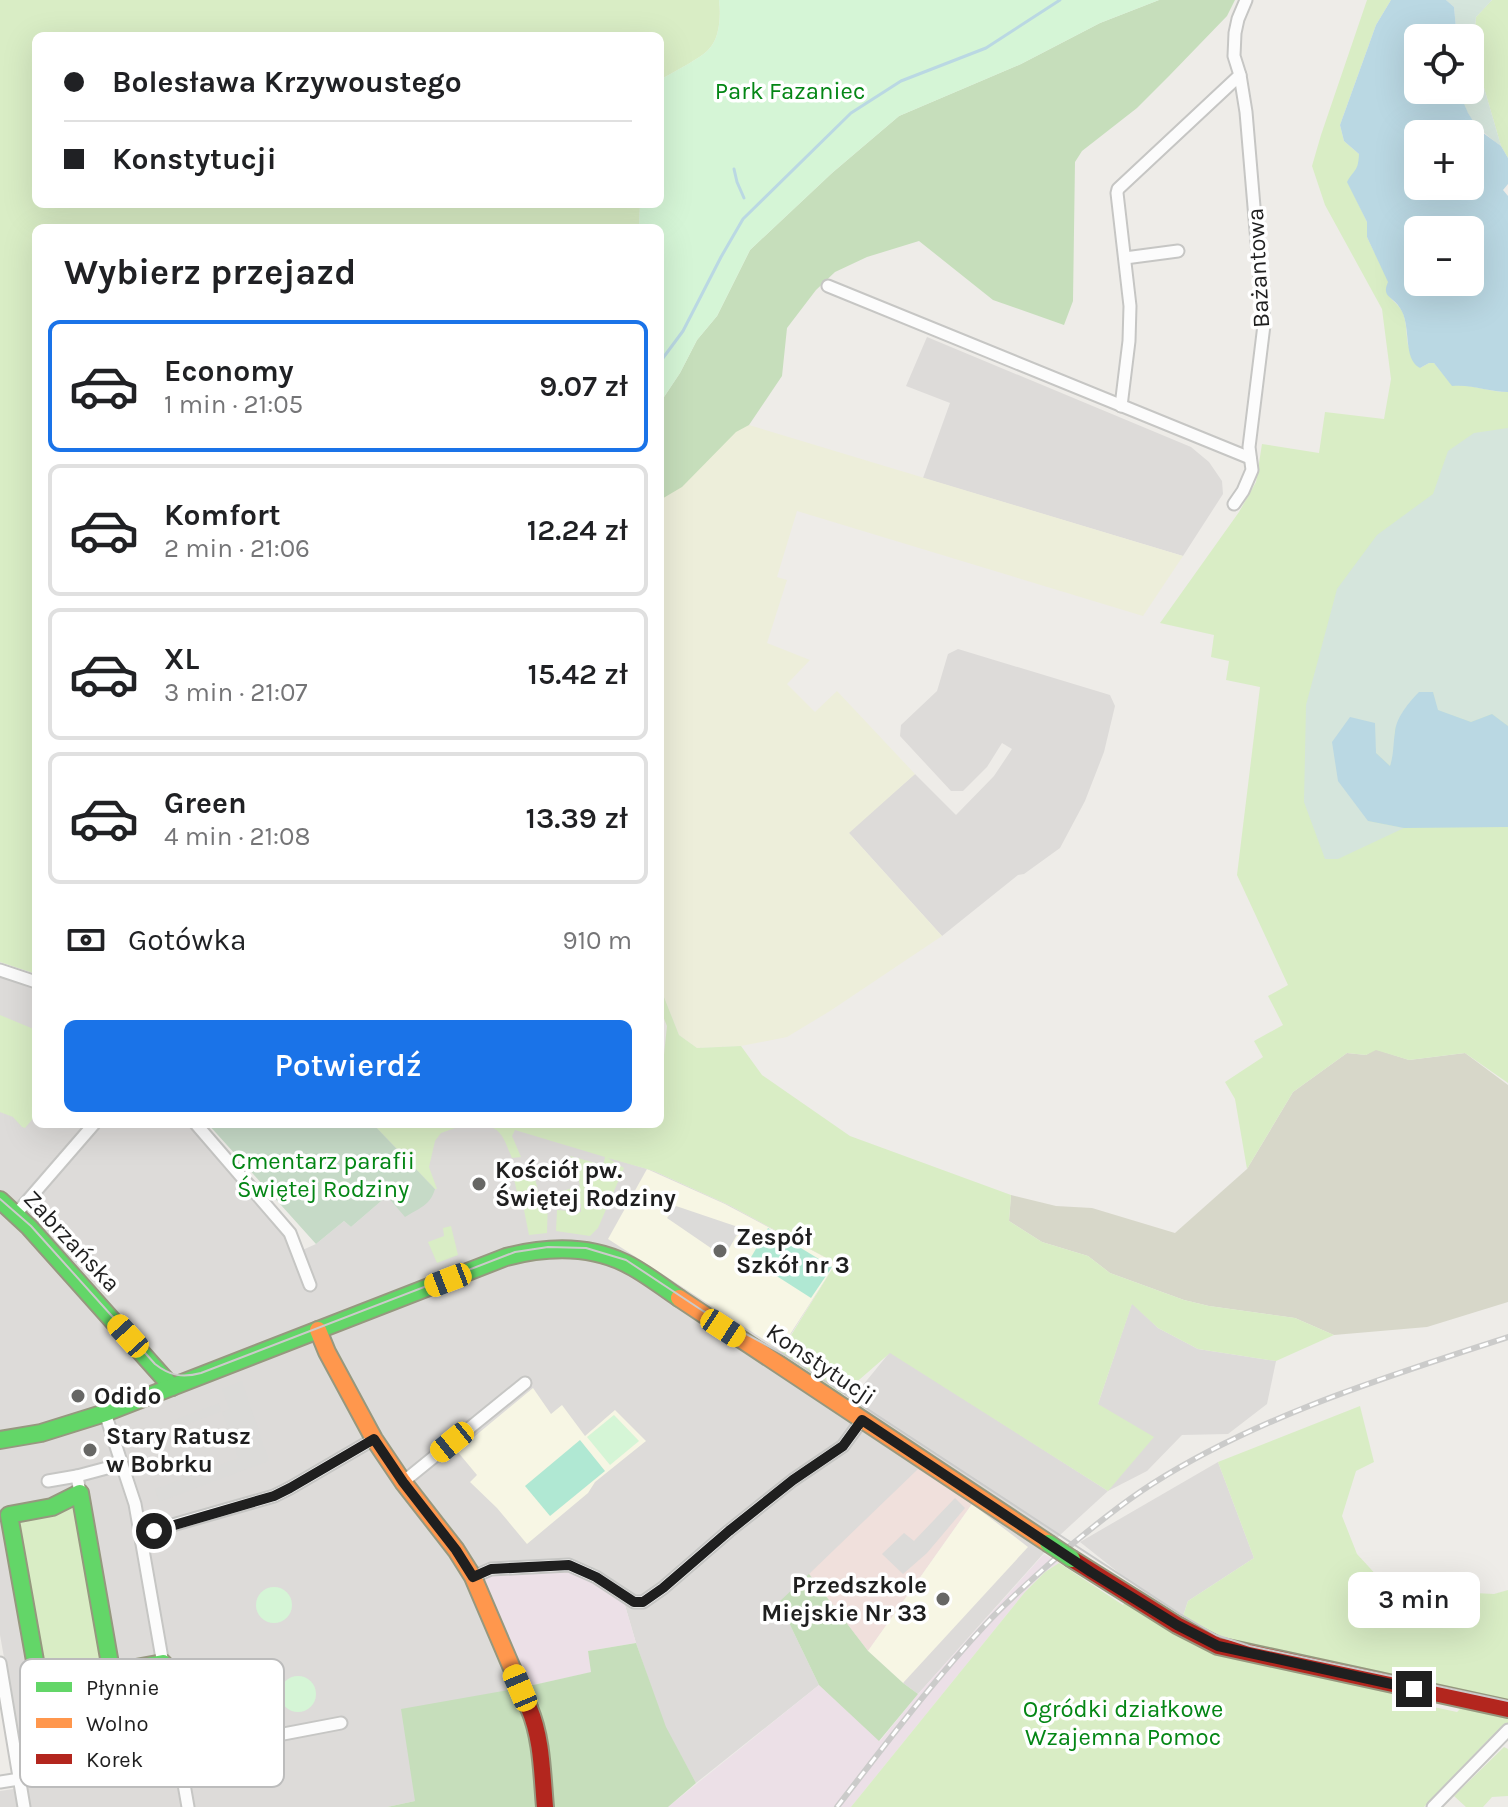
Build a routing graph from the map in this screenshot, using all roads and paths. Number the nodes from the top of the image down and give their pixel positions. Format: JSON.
{"nodes":[{"id":1,"x":1246,"y":0,"type":"edge"},
{"id":2,"x":1240,"y":75,"type":"junction"},
{"id":3,"x":1178,"y":251,"type":"dead end"},
{"id":4,"x":1125,"y":258,"type":"junction"},
{"id":5,"x":828,"y":286,"type":"dead end"},
{"id":6,"x":1121,"y":406,"type":"junction"},
{"id":7,"x":1250,"y":458,"type":"junction"},
{"id":8,"x":1234,"y":504,"type":"dead end"},
{"id":9,"x":0,"y":970,"type":"edge"},
{"id":10,"x":32,"y":981,"type":"edge"},
{"id":11,"x":91,"y":1128,"type":"edge"},
{"id":12,"x":199,"y":1128,"type":"edge"},
{"id":13,"x":0,"y":1200,"type":"edge"},
{"id":14,"x":16,"y":1214,"type":"junction"},
{"id":15,"x":310,"y":1285,"type":"dead end"},
{"id":16,"x":318,"y":1330,"type":"junction"},
{"id":17,"x":525,"y":1383,"type":"dead end"},
{"id":18,"x":172,"y":1387,"type":"junction"},
{"id":19,"x":105,"y":1413,"type":"junction"},
{"id":20,"x":862,"y":1420,"type":"junction"},
{"id":21,"x":374,"y":1439,"type":"junction"},
{"id":22,"x":0,"y":1440,"type":"edge"},
{"id":23,"x":122,"y":1464,"type":"junction"},
{"id":24,"x":48,"y":1481,"type":"dead end"},
{"id":25,"x":403,"y":1482,"type":"junction"},
{"id":26,"x":78,"y":1484,"type":"junction"},
{"id":27,"x":141,"y":1534,"type":"junction"},
{"id":28,"x":473,"y":1577,"type":"junction"},
{"id":29,"x":35,"y":1659,"type":"edge"},
{"id":30,"x":109,"y":1659,"type":"edge"},
{"id":31,"x":162,"y":1659,"type":"edge"},
{"id":32,"x":0,"y":1663,"type":"edge"},
{"id":33,"x":1508,"y":1709,"type":"edge"},
{"id":34,"x":341,"y":1723,"type":"dead end"},
{"id":35,"x":1508,"y":1730,"type":"edge"},
{"id":36,"x":284,"y":1734,"type":"edge"},
{"id":37,"x":20,"y":1778,"type":"joint"},
{"id":38,"x":0,"y":1782,"type":"edge"},
{"id":39,"x":21,"y":1787,"type":"edge"},
{"id":40,"x":184,"y":1787,"type":"edge"},
{"id":41,"x":24,"y":1807,"type":"edge"},
{"id":42,"x":188,"y":1807,"type":"edge"},
{"id":43,"x":545,"y":1807,"type":"edge"},
{"id":44,"x":1433,"y":1807,"type":"edge"}],
"edges":[{"from":1,"to":2,"type":"street","name":"Bażantowa"},
{"from":2,"to":4,"type":"street"},
{"from":2,"to":7,"type":"street","name":"Bażantowa"},
{"from":3,"to":4,"type":"street"},
{"from":4,"to":6,"type":"street"},
{"from":5,"to":6,"type":"street"},
{"from":6,"to":7,"type":"street"},
{"from":7,"to":8,"type":"street","name":"Bażantowa"},
{"from":9,"to":10,"type":"street"},
{"from":11,"to":14,"type":"street"},
{"from":12,"to":15,"type":"street"},
{"from":13,"to":14,"type":"street","name":"Zabrzańska"},
{"from":14,"to":18,"type":"street","name":"Zabrzańska"},
{"from":16,"to":18,"type":"street","name":"Konstytucji"},
{"from":16,"to":20,"type":"street","name":"Konstytucji"},
{"from":16,"to":21,"type":"street"},
{"from":17,"to":25,"type":"street"},
{"from":18,"to":19,"type":"street","name":"Konstytucji"},
{"from":19,"to":22,"type":"street","name":"Konstytucji"},
{"from":19,"to":23,"type":"street"},
{"from":20,"to":28,"type":"street"},
{"from":20,"to":33,"type":"street","name":"Konstytucji","bridge":true},
{"from":21,"to":25,"type":"street"},
{"from":21,"to":27,"type":"street"},
{"from":23,"to":26,"type":"street"},
{"from":23,"to":27,"type":"street"},
{"from":24,"to":26,"type":"street"},
{"from":25,"to":28,"type":"street"},
{"from":26,"to":29,"type":"street"},
{"from":26,"to":30,"type":"street"},
{"from":27,"to":31,"type":"street"},
{"from":28,"to":43,"type":"street"},
{"from":32,"to":37,"type":"street"},
{"from":34,"to":36,"type":"street"},
{"from":35,"to":44,"type":"street"},
{"from":37,"to":38,"type":"street"},
{"from":39,"to":41,"type":"street"},
{"from":40,"to":42,"type":"street"}]}
